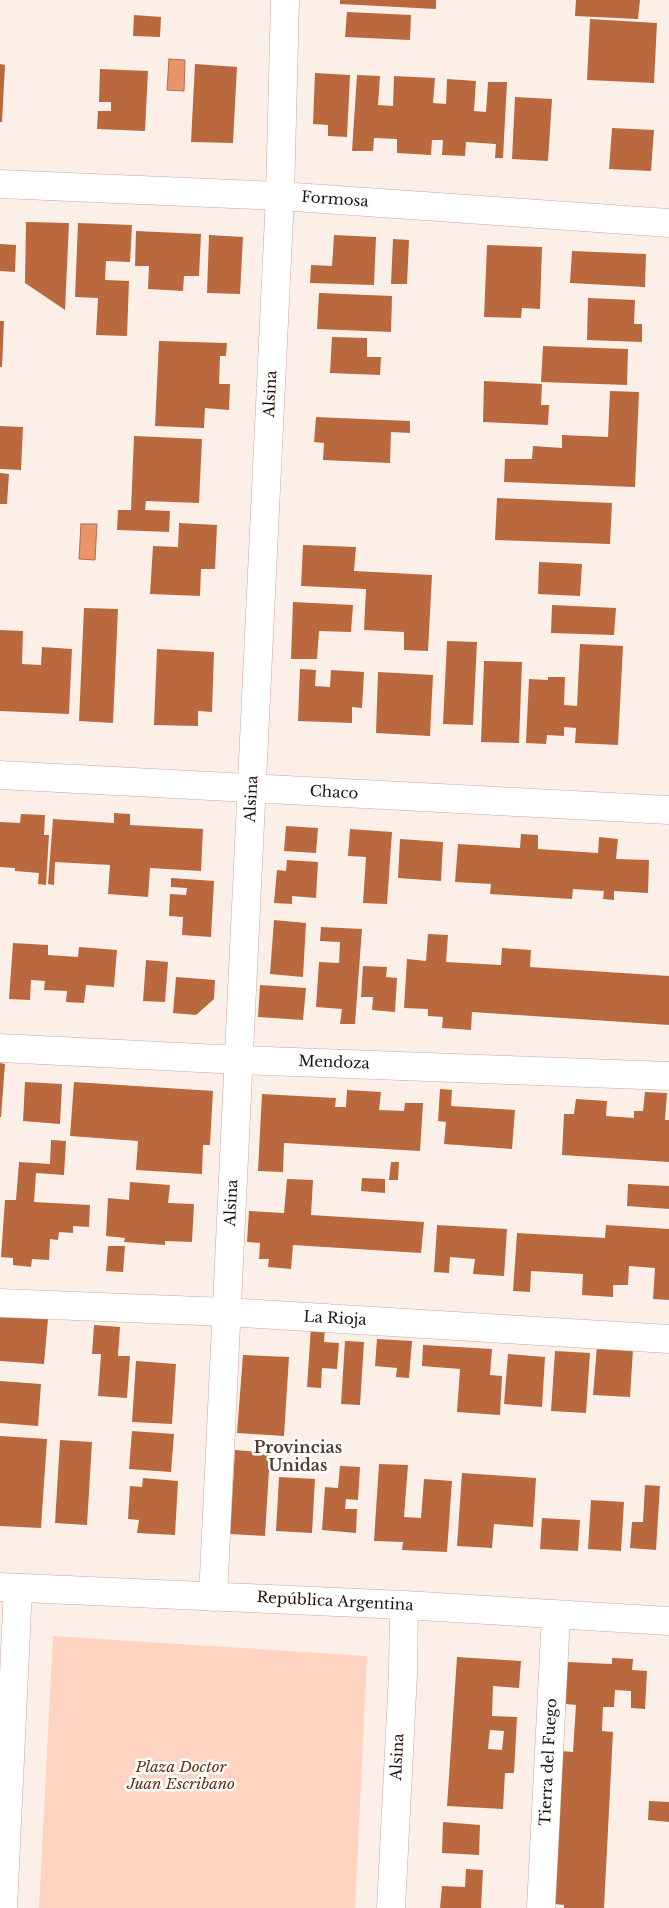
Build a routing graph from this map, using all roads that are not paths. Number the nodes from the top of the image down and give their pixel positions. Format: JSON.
{"nodes":[{"id":1,"x":285,"y":0,"type":"edge"},
{"id":2,"x":0,"y":184,"type":"edge"},
{"id":3,"x":280,"y":196,"type":"junction"},
{"id":4,"x":669,"y":223,"type":"edge"},
{"id":5,"x":0,"y":775,"type":"edge"},
{"id":6,"x":252,"y":789,"type":"junction"},
{"id":7,"x":669,"y":810,"type":"edge"},
{"id":8,"x":0,"y":1048,"type":"edge"},
{"id":9,"x":240,"y":1060,"type":"junction"},
{"id":10,"x":669,"y":1076,"type":"edge"},
{"id":11,"x":0,"y":1302,"type":"edge"},
{"id":12,"x":226,"y":1312,"type":"junction"},
{"id":13,"x":669,"y":1339,"type":"edge"},
{"id":14,"x":9,"y":1588,"type":"edge"},
{"id":15,"x":213,"y":1597,"type":"junction"},
{"id":16,"x":404,"y":1605,"type":"junction"},
{"id":17,"x":556,"y":1615,"type":"junction"},
{"id":18,"x":669,"y":1621,"type":"edge"},
{"id":19,"x":3,"y":1908,"type":"edge"},
{"id":20,"x":390,"y":1908,"type":"edge"},
{"id":21,"x":541,"y":1908,"type":"edge"}],
"edges":[{"from":1,"to":3,"type":"street","name":"Alsina"},
{"from":2,"to":3,"type":"street","name":"Formosa"},
{"from":3,"to":4,"type":"street","name":"Formosa"},
{"from":3,"to":6,"type":"street","name":"Alsina"},
{"from":5,"to":6,"type":"street","name":"Chaco"},
{"from":6,"to":7,"type":"street","name":"Chaco"},
{"from":6,"to":9,"type":"street","name":"Alsina"},
{"from":8,"to":9,"type":"street","name":"Mendoza"},
{"from":9,"to":10,"type":"street","name":"Mendoza"},
{"from":9,"to":12,"type":"street","name":"Alsina"},
{"from":11,"to":12,"type":"street","name":"La Rioja"},
{"from":12,"to":13,"type":"street","name":"La Rioja"},
{"from":12,"to":15,"type":"street","name":"Alsina"},
{"from":14,"to":15,"type":"street","name":"República Argentina"},
{"from":14,"to":19,"type":"street"},
{"from":15,"to":16,"type":"street","name":"República Argentina"},
{"from":16,"to":17,"type":"street","name":"República Argentina"},
{"from":16,"to":20,"type":"street","name":"Alsina"},
{"from":17,"to":18,"type":"street","name":"República Argentina"},
{"from":17,"to":21,"type":"street","name":"Tierra del Fuego"}]}
